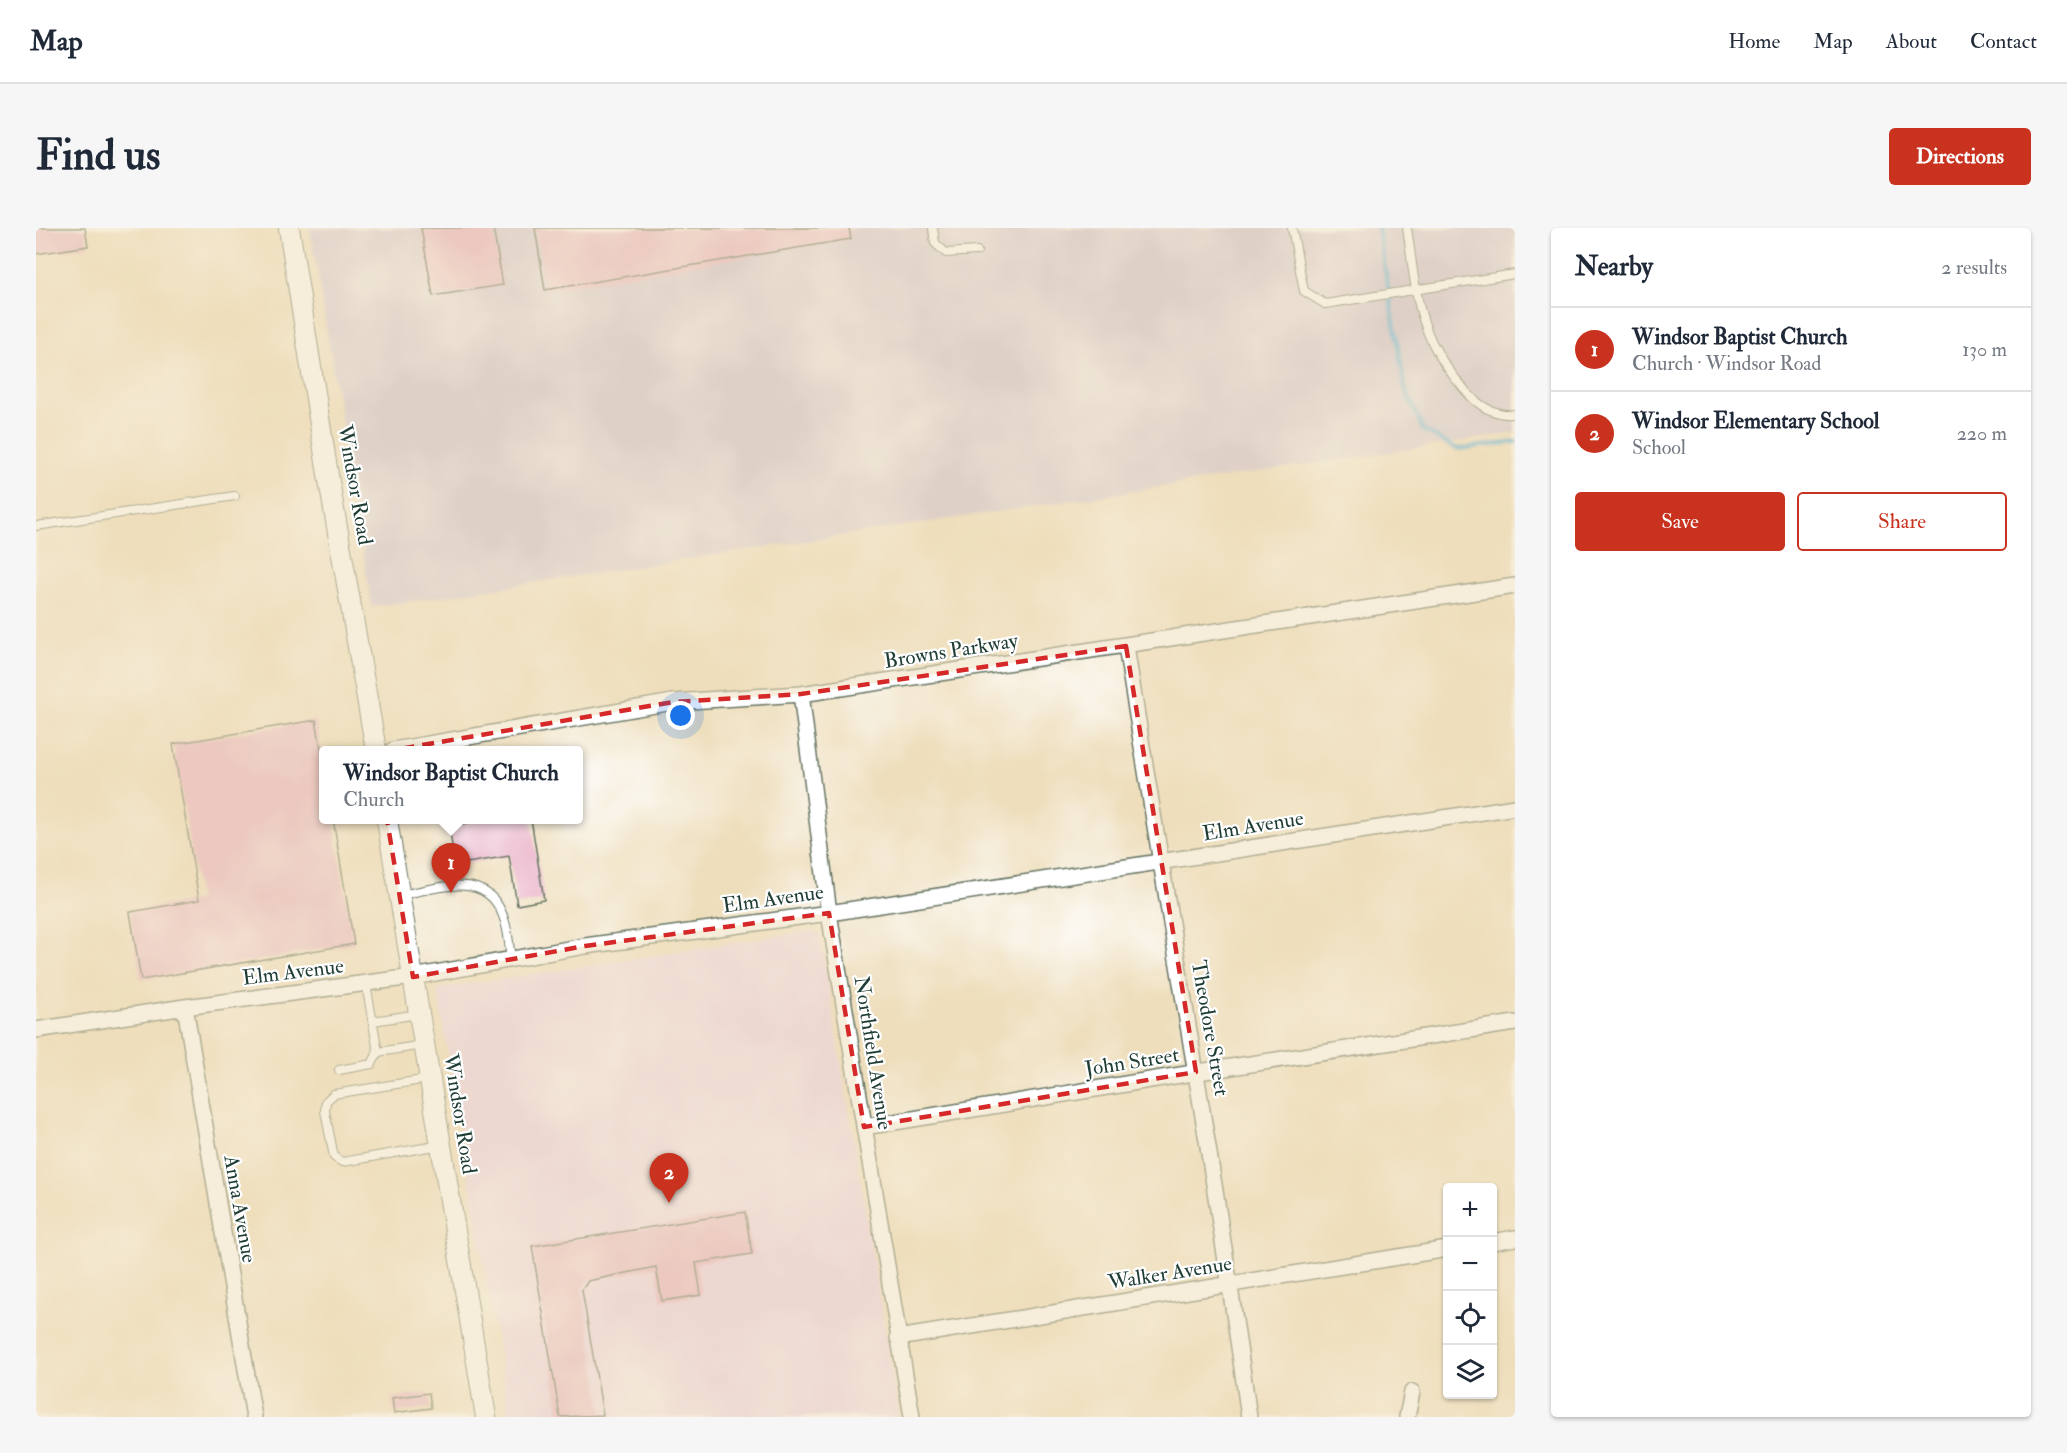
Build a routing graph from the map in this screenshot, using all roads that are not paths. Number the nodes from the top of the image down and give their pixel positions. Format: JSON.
{"nodes":[{"id":1,"x":289,"y":228,"type":"edge"},
{"id":2,"x":933,"y":228,"type":"edge"},
{"id":3,"x":1292,"y":228,"type":"edge"},
{"id":4,"x":1407,"y":228,"type":"edge"},
{"id":5,"x":977,"y":251,"type":"dead end"},
{"id":6,"x":1515,"y":274,"type":"edge"},
{"id":7,"x":1417,"y":290,"type":"junction"},
{"id":8,"x":1515,"y":414,"type":"edge"},
{"id":9,"x":235,"y":496,"type":"dead end"},
{"id":10,"x":36,"y":526,"type":"edge"},
{"id":11,"x":1515,"y":586,"type":"edge"},
{"id":12,"x":1126,"y":646,"type":"junction"},
{"id":13,"x":801,"y":694,"type":"junction"},
{"id":14,"x":375,"y":746,"type":"edge"},
{"id":15,"x":416,"y":746,"type":"edge"},
{"id":16,"x":1515,"y":807,"type":"edge"},
{"id":17,"x":388,"y":824,"type":"edge"},
{"id":18,"x":1160,"y":862,"type":"junction"},
{"id":19,"x":399,"y":895,"type":"junction"},
{"id":20,"x":829,"y":913,"type":"junction"},
{"id":21,"x":511,"y":959,"type":"junction"},
{"id":22,"x":413,"y":977,"type":"junction"},
{"id":23,"x":366,"y":984,"type":"junction"},
{"id":24,"x":185,"y":1007,"type":"junction"},
{"id":25,"x":419,"y":1014,"type":"junction"},
{"id":26,"x":373,"y":1021,"type":"junction"},
{"id":27,"x":1515,"y":1023,"type":"edge"},
{"id":28,"x":36,"y":1030,"type":"edge"},
{"id":29,"x":424,"y":1044,"type":"junction"},
{"id":30,"x":378,"y":1052,"type":"junction"},
{"id":31,"x":339,"y":1070,"type":"dead end"},
{"id":32,"x":1196,"y":1072,"type":"junction"},
{"id":33,"x":430,"y":1079,"type":"junction"},
{"id":34,"x":864,"y":1127,"type":"junction"},
{"id":35,"x":441,"y":1145,"type":"junction"},
{"id":36,"x":1515,"y":1238,"type":"edge"},
{"id":37,"x":1497,"y":1241,"type":"edge"},
{"id":38,"x":1443,"y":1250,"type":"edge"},
{"id":39,"x":1230,"y":1284,"type":"junction"},
{"id":40,"x":898,"y":1338,"type":"junction"},
{"id":41,"x":1412,"y":1392,"type":"dead end"},
{"id":42,"x":254,"y":1417,"type":"edge"},
{"id":43,"x":486,"y":1417,"type":"edge"},
{"id":44,"x":912,"y":1417,"type":"edge"},
{"id":45,"x":1249,"y":1417,"type":"edge"},
{"id":46,"x":1407,"y":1417,"type":"edge"}],
"edges":[{"from":1,"to":14,"type":"street","name":"Windsor Road"},
{"from":2,"to":5,"type":"lane"},
{"from":3,"to":7,"type":"lane"},
{"from":4,"to":7,"type":"lane"},
{"from":6,"to":7,"type":"lane"},
{"from":7,"to":8,"type":"lane"},
{"from":9,"to":10,"type":"lane"},
{"from":11,"to":12,"type":"street","name":"Browns Parkway"},
{"from":12,"to":13,"type":"street","name":"Browns Parkway"},
{"from":12,"to":18,"type":"street","name":"Theodore Street"},
{"from":13,"to":15,"type":"street","name":"Browns Parkway"},
{"from":13,"to":20,"type":"street","name":"Northfield Avenue"},
{"from":16,"to":18,"type":"street","name":"Elm Avenue"},
{"from":17,"to":19,"type":"street","name":"Windsor Road"},
{"from":18,"to":20,"type":"street","name":"Elm Avenue"},
{"from":18,"to":32,"type":"street","name":"Theodore Street"},
{"from":19,"to":21,"type":"lane"},
{"from":19,"to":22,"type":"street","name":"Windsor Road"},
{"from":20,"to":21,"type":"street","name":"Elm Avenue"},
{"from":20,"to":34,"type":"street","name":"Northfield Avenue"},
{"from":21,"to":22,"type":"street","name":"Elm Avenue"},
{"from":22,"to":23,"type":"street","name":"Elm Avenue"},
{"from":22,"to":25,"type":"street","name":"Windsor Road"},
{"from":23,"to":24,"type":"street","name":"Elm Avenue"},
{"from":23,"to":26,"type":"lane"},
{"from":24,"to":28,"type":"street","name":"Elm Avenue"},
{"from":24,"to":42,"type":"street","name":"Anna Avenue"},
{"from":25,"to":26,"type":"lane"},
{"from":25,"to":29,"type":"street","name":"Windsor Road"},
{"from":26,"to":30,"type":"lane"},
{"from":27,"to":32,"type":"street","name":"John Street"},
{"from":29,"to":30,"type":"lane"},
{"from":29,"to":33,"type":"street","name":"Windsor Road"},
{"from":30,"to":31,"type":"lane"},
{"from":32,"to":34,"type":"street","name":"John Street"},
{"from":32,"to":39,"type":"street","name":"Theodore Street"},
{"from":33,"to":35,"type":"street","name":"Windsor Road"},
{"from":33,"to":35,"type":"lane"},
{"from":34,"to":40,"type":"street","name":"Northfield Avenue"},
{"from":35,"to":43,"type":"street","name":"Windsor Road"},
{"from":36,"to":37,"type":"street"},
{"from":38,"to":39,"type":"street","name":"Walker Avenue"},
{"from":39,"to":40,"type":"street","name":"Walker Avenue"},
{"from":39,"to":45,"type":"street","name":"Theodore Street"},
{"from":40,"to":44,"type":"street","name":"Northfield Avenue"},
{"from":41,"to":46,"type":"street"}]}
